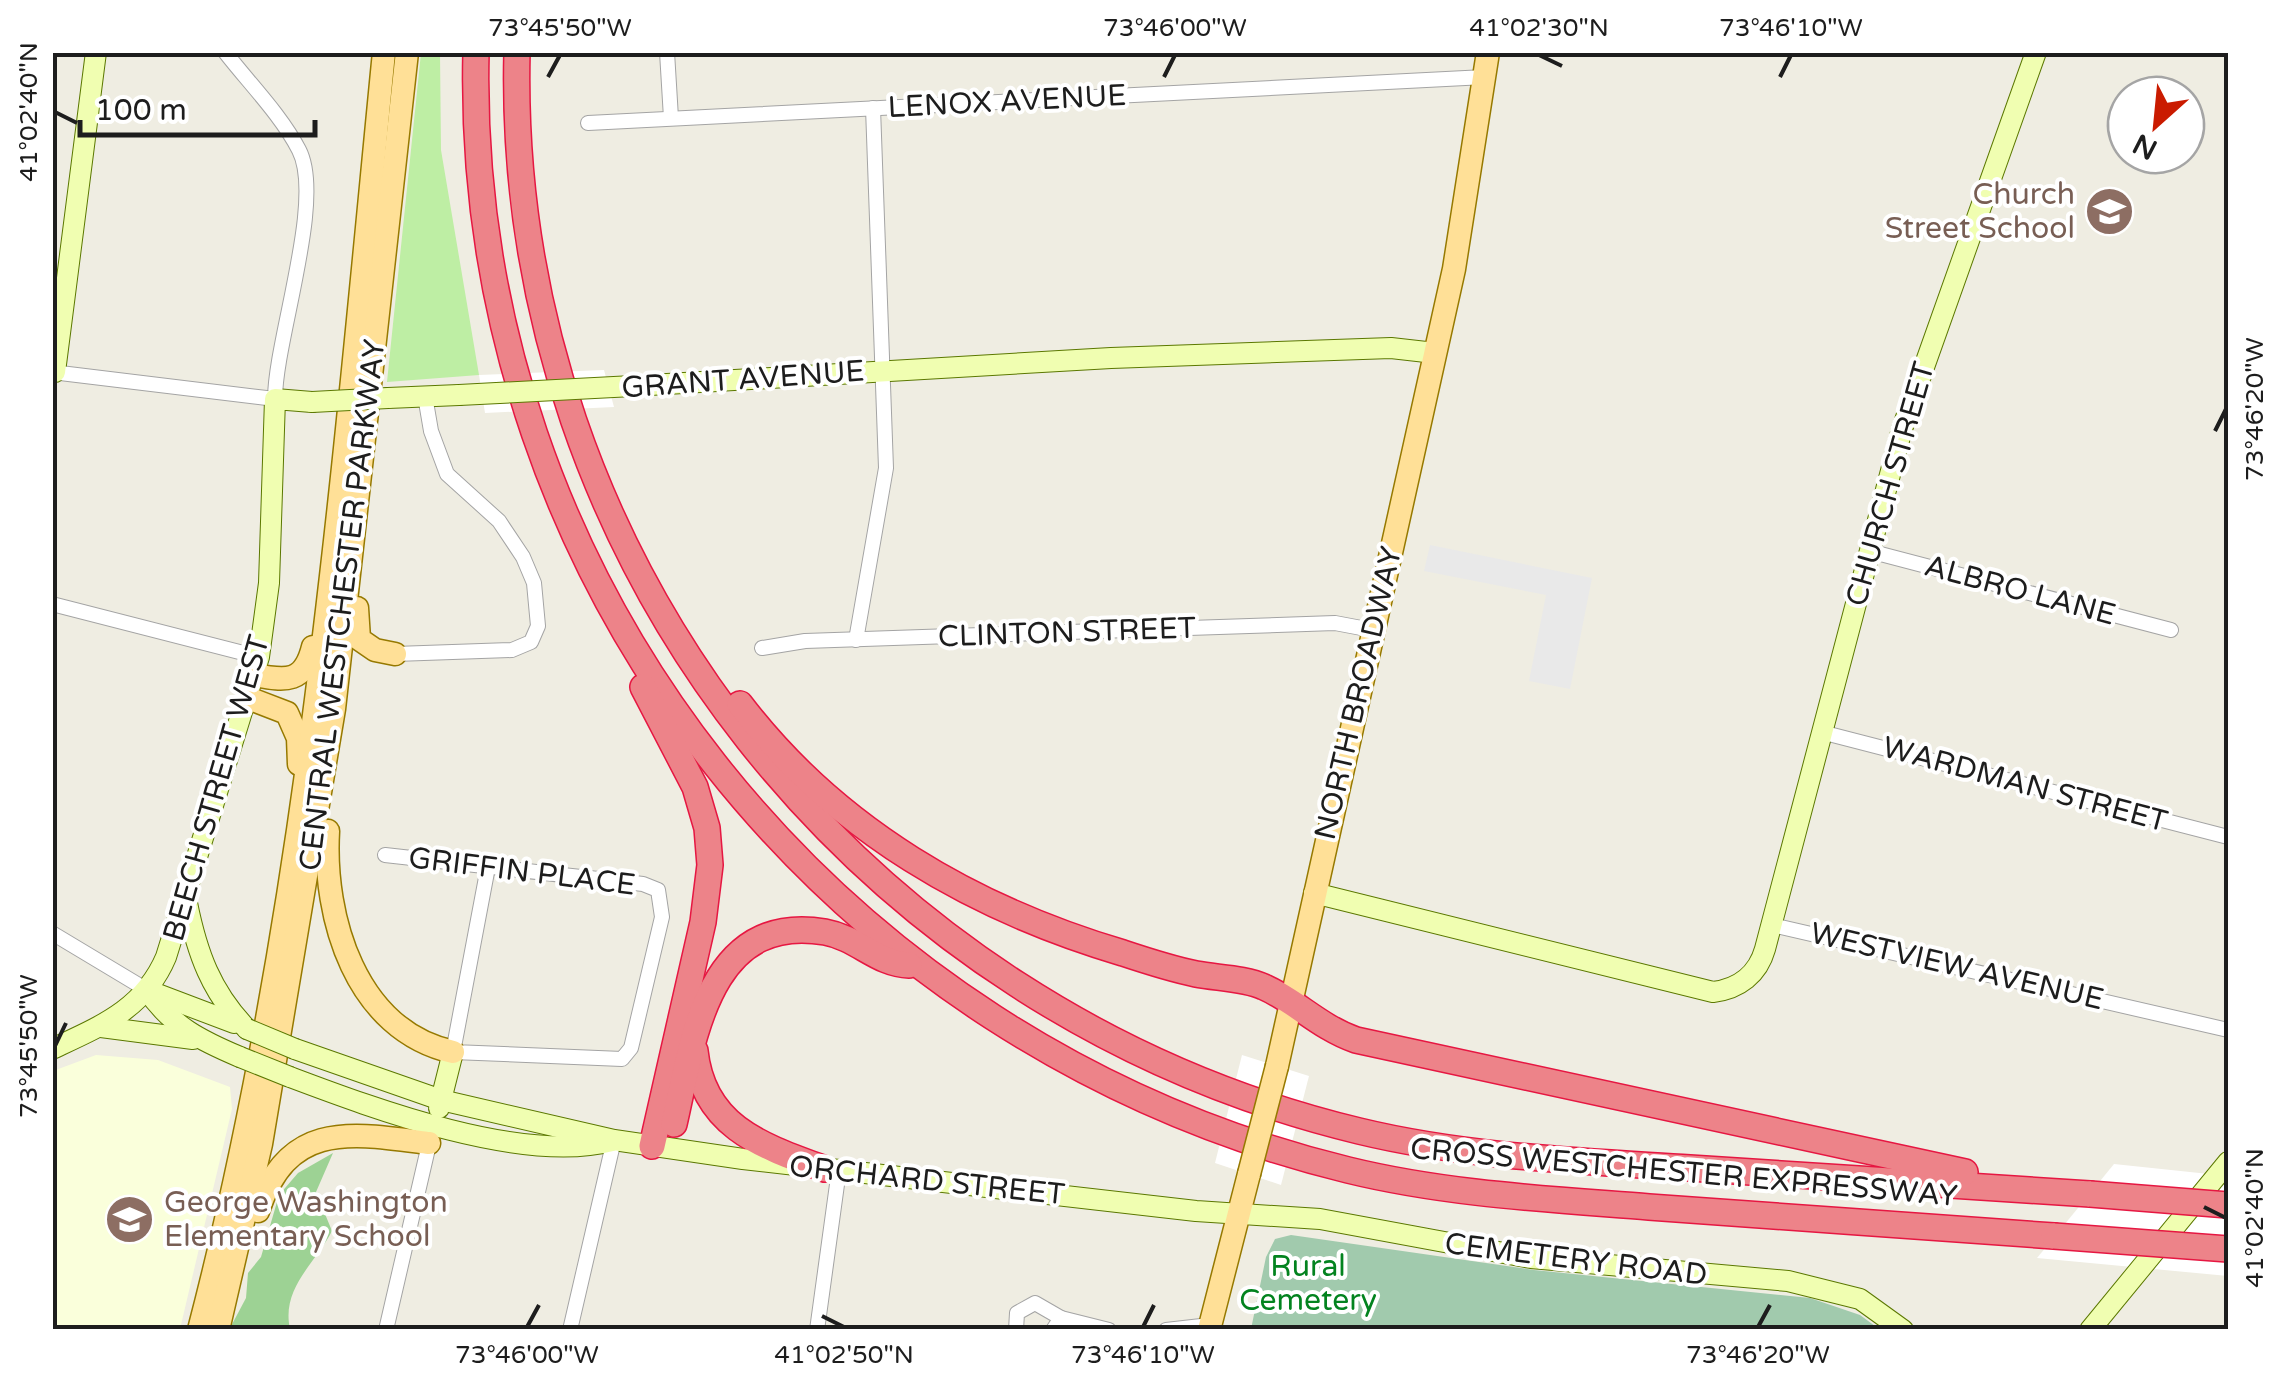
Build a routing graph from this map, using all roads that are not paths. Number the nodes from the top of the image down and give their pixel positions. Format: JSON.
{"nodes":[{"id":1,"x":96,"y":52,"type":"edge"},
{"id":2,"x":224,"y":52,"type":"edge"},
{"id":3,"x":384,"y":52,"type":"edge"},
{"id":4,"x":407,"y":52,"type":"edge"},
{"id":5,"x":476,"y":52,"type":"edge"},
{"id":6,"x":517,"y":52,"type":"edge"},
{"id":7,"x":667,"y":52,"type":"edge"},
{"id":8,"x":1488,"y":52,"type":"edge"},
{"id":9,"x":2036,"y":52,"type":"edge"},
{"id":10,"x":1485,"y":77,"type":"junction"},
{"id":11,"x":873,"y":108,"type":"junction"},
{"id":12,"x":672,"y":118,"type":"junction"},
{"id":13,"x":588,"y":123,"type":"dead end"},
{"id":14,"x":1436,"y":353,"type":"junction"},
{"id":15,"x":884,"y":370,"type":"junction"},
{"id":16,"x":54,"y":372,"type":"edge"},
{"id":17,"x":425,"y":396,"type":"junction"},
{"id":18,"x":276,"y":399,"type":"junction"},
{"id":19,"x":348,"y":513,"type":"junction"},
{"id":20,"x":1869,"y":551,"type":"junction"},
{"id":21,"x":640,"y":572,"type":"junction"},
{"id":22,"x":52,"y":604,"type":"edge"},
{"id":23,"x":1372,"y":630,"type":"junction"},
{"id":24,"x":2171,"y":630,"type":"dead end"},
{"id":25,"x":856,"y":640,"type":"junction"},
{"id":26,"x":762,"y":648,"type":"dead end"},
{"id":27,"x":395,"y":654,"type":"junction"},
{"id":28,"x":642,"y":664,"type":"junction"},
{"id":29,"x":256,"y":666,"type":"junction"},
{"id":30,"x":248,"y":698,"type":"junction"},
{"id":31,"x":331,"y":728,"type":"junction"},
{"id":32,"x":1821,"y":732,"type":"junction"},
{"id":33,"x":305,"y":785,"type":"junction"},
{"id":34,"x":319,"y":808,"type":"junction"},
{"id":35,"x":2228,"y":837,"type":"edge"},
{"id":36,"x":385,"y":855,"type":"dead end"},
{"id":37,"x":488,"y":866,"type":"junction"},
{"id":38,"x":1314,"y":893,"type":"junction"},
{"id":39,"x":186,"y":898,"type":"junction"},
{"id":40,"x":1772,"y":924,"type":"junction"},
{"id":41,"x":52,"y":933,"type":"edge"},
{"id":42,"x":916,"y":966,"type":"junction"},
{"id":43,"x":147,"y":990,"type":"junction"},
{"id":44,"x":1292,"y":1008,"type":"junction"},
{"id":45,"x":698,"y":1020,"type":"junction"},
{"id":46,"x":101,"y":1028,"type":"junction"},
{"id":47,"x":247,"y":1029,"type":"junction"},
{"id":48,"x":2228,"y":1030,"type":"edge"},
{"id":49,"x":199,"y":1040,"type":"junction"},
{"id":50,"x":52,"y":1049,"type":"edge"},
{"id":51,"x":453,"y":1052,"type":"junction"},
{"id":52,"x":441,"y":1100,"type":"junction"},
{"id":53,"x":432,"y":1134,"type":"junction"},
{"id":54,"x":614,"y":1140,"type":"junction"},
{"id":55,"x":660,"y":1147,"type":"junction"},
{"id":56,"x":2228,"y":1162,"type":"edge"},
{"id":57,"x":832,"y":1169,"type":"junction"},
{"id":58,"x":2079,"y":1193,"type":"junction"},
{"id":59,"x":2228,"y":1204,"type":"edge"},
{"id":60,"x":1240,"y":1214,"type":"junction"},
{"id":61,"x":2228,"y":1249,"type":"edge"},
{"id":62,"x":226,"y":1299,"type":"junction"},
{"id":63,"x":1057,"y":1324,"type":"edge"},
{"id":64,"x":1210,"y":1328,"type":"edge"},
{"id":65,"x":200,"y":1330,"type":"edge"},
{"id":66,"x":218,"y":1330,"type":"edge"},
{"id":67,"x":386,"y":1330,"type":"edge"},
{"id":68,"x":570,"y":1330,"type":"edge"},
{"id":69,"x":817,"y":1330,"type":"edge"},
{"id":70,"x":1016,"y":1330,"type":"edge"},
{"id":71,"x":1110,"y":1330,"type":"edge"},
{"id":72,"x":1166,"y":1330,"type":"edge"},
{"id":73,"x":1903,"y":1330,"type":"edge"},
{"id":74,"x":2090,"y":1330,"type":"edge"}],
"edges":[{"from":1,"to":16,"type":"street"},
{"from":2,"to":18,"type":"street","name":"BEECH STREET WEST"},
{"from":3,"to":19,"type":"main road","name":"CENTRAL WESTCHESTER PARKWAY"},
{"from":4,"to":19,"type":"main road","name":"CENTRAL WESTCHESTER PARKWAY"},
{"from":5,"to":28,"type":"highway","name":"CROSS WESTCHESTER EXPRESSWAY"},
{"from":6,"to":21,"type":"highway","name":"CROSS WESTCHESTER EXPRESSWAY"},
{"from":7,"to":12,"type":"street"},
{"from":8,"to":10,"type":"main road","name":"NORTH BROADWAY"},
{"from":9,"to":20,"type":"street","name":"CHURCH STREET"},
{"from":10,"to":11,"type":"street","name":"LENOX AVENUE"},
{"from":10,"to":14,"type":"main road","name":"NORTH BROADWAY"},
{"from":11,"to":12,"type":"street","name":"LENOX AVENUE"},
{"from":11,"to":15,"type":"street"},
{"from":12,"to":13,"type":"street","name":"LENOX AVENUE"},
{"from":14,"to":15,"type":"street","name":"GRANT AVENUE"},
{"from":14,"to":23,"type":"main road","name":"NORTH BROADWAY"},
{"from":15,"to":17,"type":"street","name":"GRANT AVENUE","bridge":true},
{"from":15,"to":25,"type":"street"},
{"from":16,"to":18,"type":"street","name":"GRANT AVENUE"},
{"from":17,"to":18,"type":"street","name":"GRANT AVENUE","bridge":true},
{"from":17,"to":27,"type":"street"},
{"from":18,"to":29,"type":"street","name":"BEECH STREET WEST"},
{"from":19,"to":27,"type":"main road"},
{"from":19,"to":29,"type":"main road"},
{"from":19,"to":31,"type":"main road","name":"CENTRAL WESTCHESTER PARKWAY"},
{"from":19,"to":33,"type":"main road","name":"CENTRAL WESTCHESTER PARKWAY"},
{"from":20,"to":24,"type":"street","name":"ALBRO LANE"},
{"from":20,"to":32,"type":"street","name":"CHURCH STREET"},
{"from":21,"to":44,"type":"highway"},
{"from":21,"to":58,"type":"highway","name":"CROSS WESTCHESTER EXPRESSWAY"},
{"from":22,"to":29,"type":"street"},
{"from":23,"to":25,"type":"street","name":"CLINTON STREET"},
{"from":23,"to":38,"type":"main road","name":"NORTH BROADWAY"},
{"from":25,"to":26,"type":"street","name":"CLINTON STREET"},
{"from":27,"to":31,"type":"main road"},
{"from":28,"to":42,"type":"highway","name":"CROSS WESTCHESTER EXPRESSWAY"},
{"from":28,"to":55,"type":"highway"},
{"from":29,"to":30,"type":"street","name":"BEECH STREET WEST"},
{"from":30,"to":33,"type":"main road"},
{"from":30,"to":39,"type":"street","name":"BEECH STREET WEST"},
{"from":31,"to":34,"type":"main road","name":"CENTRAL WESTCHESTER PARKWAY"},
{"from":32,"to":35,"type":"street","name":"WARDMAN STREET"},
{"from":32,"to":40,"type":"street","name":"CHURCH STREET"},
{"from":33,"to":65,"type":"main road","name":"CENTRAL WESTCHESTER PARKWAY"},
{"from":34,"to":51,"type":"main road"},
{"from":34,"to":62,"type":"main road","name":"CENTRAL WESTCHESTER PARKWAY"},
{"from":36,"to":37,"type":"street","name":"GRIFFIN PLACE"},
{"from":37,"to":51,"type":"street"},
{"from":37,"to":51,"type":"street","name":"GRIFFIN PLACE"},
{"from":38,"to":40,"type":"street","name":"WESTVIEW AVENUE"},
{"from":38,"to":44,"type":"main road","name":"NORTH BROADWAY"},
{"from":39,"to":43,"type":"street","name":"BEECH STREET WEST"},
{"from":39,"to":47,"type":"street"},
{"from":40,"to":48,"type":"street","name":"WESTVIEW AVENUE"},
{"from":41,"to":43,"type":"street"},
{"from":42,"to":45,"type":"highway"},
{"from":42,"to":61,"type":"highway","name":"CROSS WESTCHESTER EXPRESSWAY","bridge":true},
{"from":43,"to":46,"type":"street"},
{"from":43,"to":47,"type":"street","name":"ORCHARD STREET"},
{"from":43,"to":49,"type":"street"},
{"from":44,"to":58,"type":"highway"},
{"from":44,"to":60,"type":"main road","name":"NORTH BROADWAY","bridge":true},
{"from":45,"to":55,"type":"highway"},
{"from":45,"to":57,"type":"highway"},
{"from":46,"to":49,"type":"street"},
{"from":46,"to":50,"type":"street"},
{"from":47,"to":52,"type":"street","name":"ORCHARD STREET","bridge":true},
{"from":49,"to":53,"type":"street","bridge":true},
{"from":51,"to":52,"type":"street"},
{"from":52,"to":53,"type":"street"},
{"from":52,"to":54,"type":"street","name":"ORCHARD STREET"},
{"from":53,"to":54,"type":"street","name":"ORCHARD STREET"},
{"from":53,"to":62,"type":"main road"},
{"from":53,"to":67,"type":"street"},
{"from":54,"to":55,"type":"street","name":"ORCHARD STREET"},
{"from":54,"to":68,"type":"street"},
{"from":55,"to":57,"type":"street","name":"ORCHARD STREET"},
{"from":56,"to":74,"type":"street"},
{"from":57,"to":60,"type":"street","name":"ORCHARD STREET"},
{"from":57,"to":69,"type":"street"},
{"from":58,"to":59,"type":"highway","name":"CROSS WESTCHESTER EXPRESSWAY","bridge":true},
{"from":60,"to":64,"type":"main road","name":"NORTH BROADWAY"},
{"from":60,"to":73,"type":"street","name":"CEMETERY ROAD"},
{"from":62,"to":66,"type":"main road","name":"CENTRAL WESTCHESTER PARKWAY"},
{"from":63,"to":70,"type":"street"},
{"from":63,"to":71,"type":"street"},
{"from":64,"to":72,"type":"street"}]}
